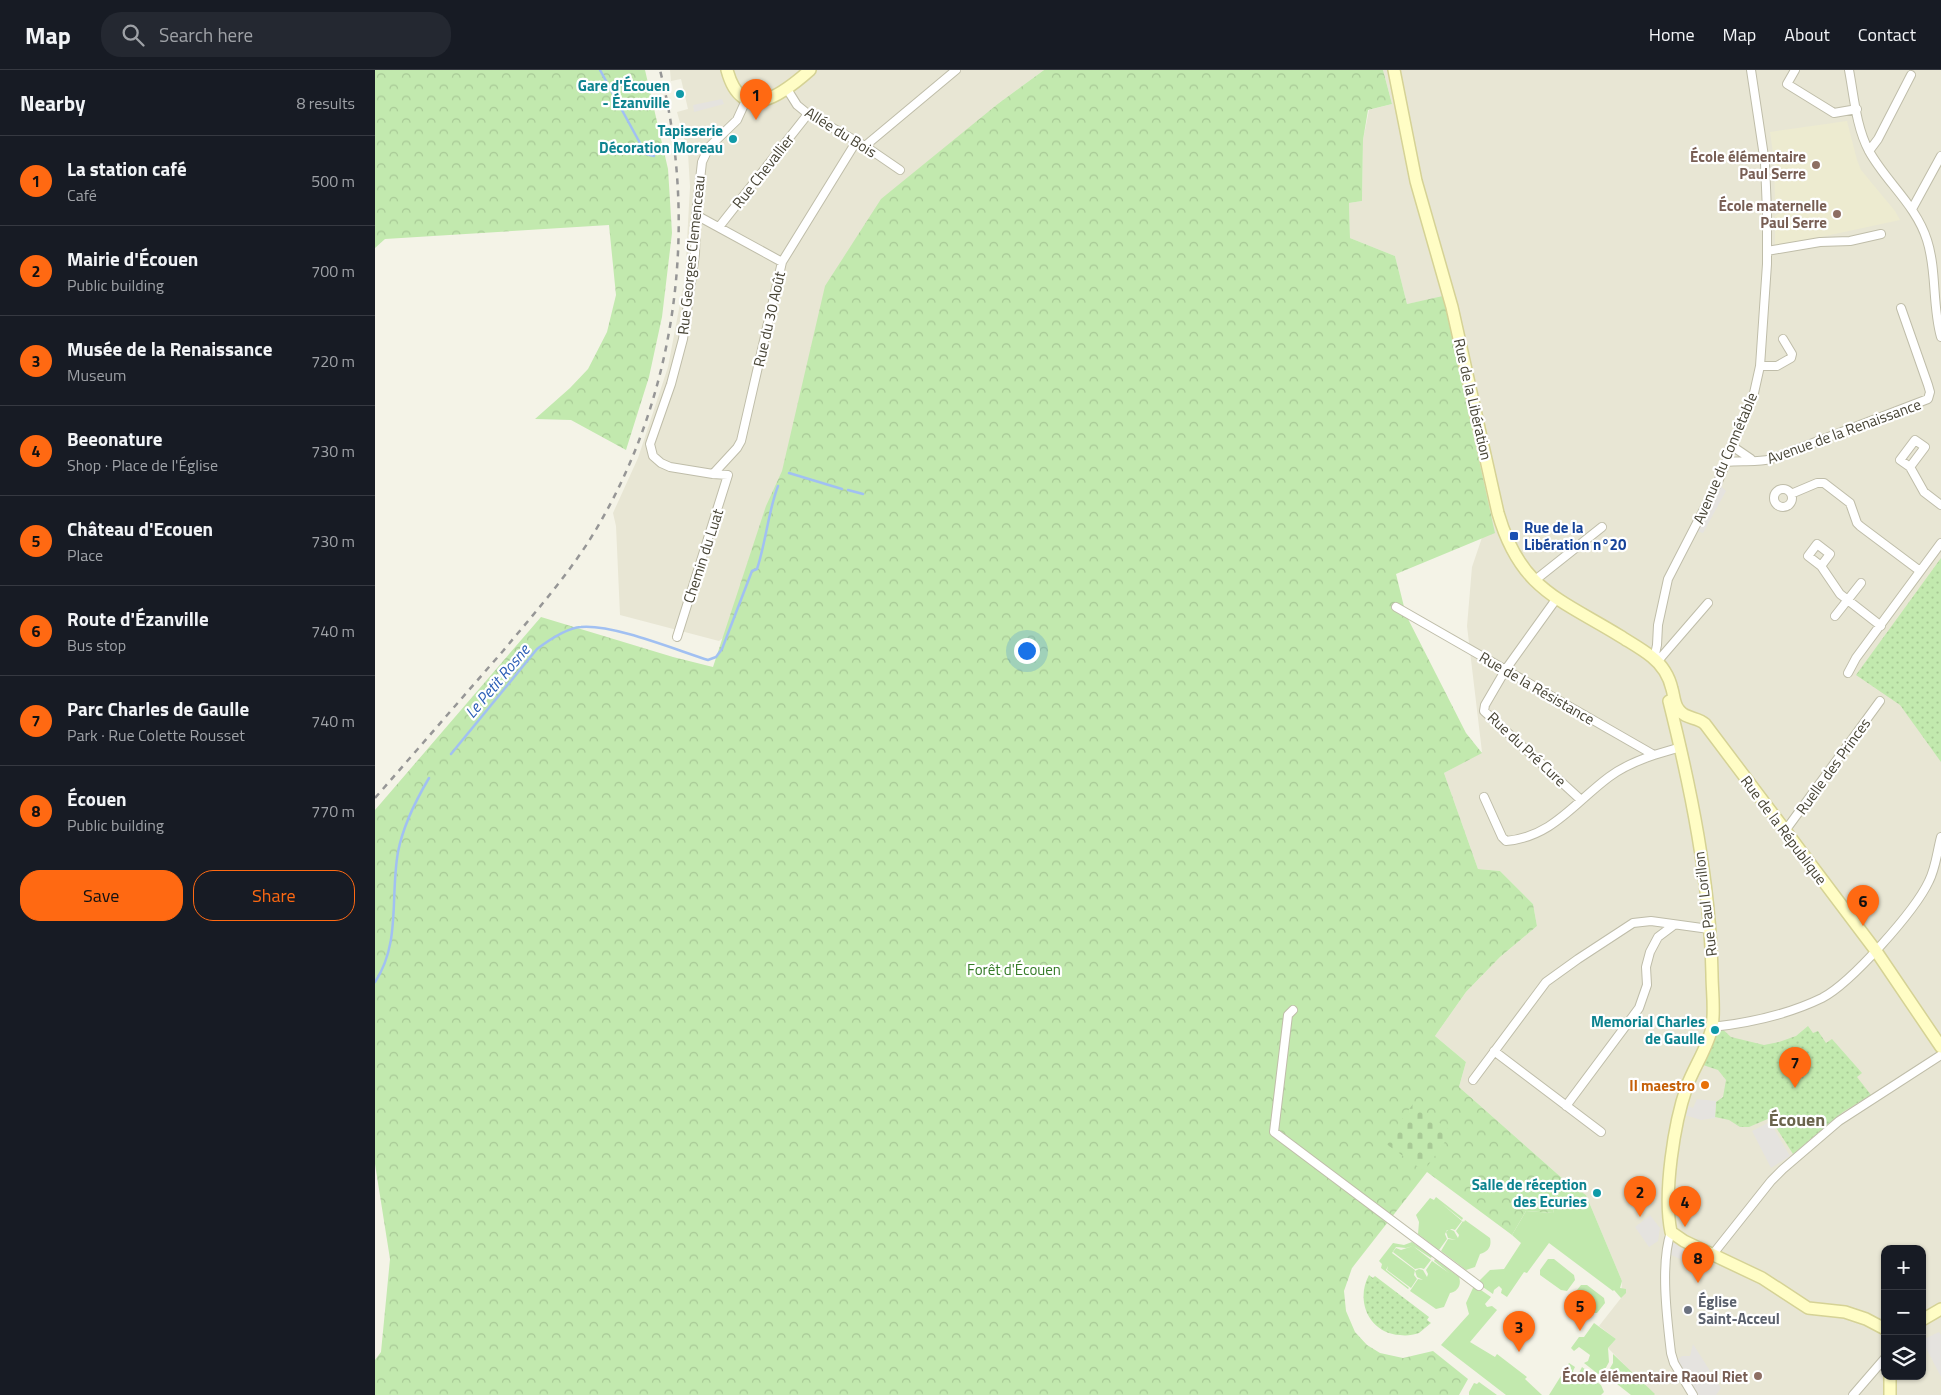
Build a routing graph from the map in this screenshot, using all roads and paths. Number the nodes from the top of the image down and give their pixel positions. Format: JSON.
{"nodes":[{"id":1,"x":728,"y":70,"type":"edge"},
{"id":2,"x":810,"y":70,"type":"edge"},
{"id":3,"x":956,"y":70,"type":"edge"},
{"id":4,"x":1394,"y":70,"type":"edge"},
{"id":5,"x":1751,"y":70,"type":"edge"},
{"id":6,"x":1795,"y":70,"type":"edge"},
{"id":7,"x":1849,"y":70,"type":"edge"},
{"id":8,"x":1911,"y":75,"type":"dead end"},
{"id":9,"x":787,"y":89,"type":"junction"},
{"id":10,"x":747,"y":98,"type":"junction"},
{"id":11,"x":1857,"y":109,"type":"junction"},
{"id":12,"x":808,"y":114,"type":"junction"},
{"id":13,"x":856,"y":142,"type":"junction"},
{"id":14,"x":865,"y":146,"type":"junction"},
{"id":15,"x":1869,"y":151,"type":"junction"},
{"id":16,"x":1941,"y":156,"type":"edge"},
{"id":17,"x":900,"y":170,"type":"dead end"},
{"id":18,"x":1912,"y":210,"type":"junction"},
{"id":19,"x":696,"y":215,"type":"junction"},
{"id":20,"x":719,"y":227,"type":"junction"},
{"id":21,"x":1881,"y":234,"type":"dead end"},
{"id":22,"x":1767,"y":251,"type":"junction"},
{"id":23,"x":782,"y":262,"type":"junction"},
{"id":24,"x":1941,"y":263,"type":"edge"},
{"id":25,"x":1933,"y":266,"type":"junction"},
{"id":26,"x":1901,"y":308,"type":"dead end"},
{"id":27,"x":1941,"y":337,"type":"edge"},
{"id":28,"x":1783,"y":339,"type":"dead end"},
{"id":29,"x":1760,"y":366,"type":"junction"},
{"id":30,"x":1732,"y":446,"type":"junction"},
{"id":31,"x":1753,"y":460,"type":"junction"},
{"id":32,"x":1726,"y":462,"type":"junction"},
{"id":33,"x":1910,"y":467,"type":"dead end"},
{"id":34,"x":713,"y":474,"type":"junction"},
{"id":35,"x":1791,"y":494,"type":"dead end"},
{"id":36,"x":1941,"y":505,"type":"edge"},
{"id":37,"x":1602,"y":527,"type":"dead end"},
{"id":38,"x":1941,"y":543,"type":"edge"},
{"id":39,"x":1821,"y":566,"type":"dead end"},
{"id":40,"x":1920,"y":571,"type":"junction"},
{"id":41,"x":1534,"y":581,"type":"junction"},
{"id":42,"x":1861,"y":582,"type":"dead end"},
{"id":43,"x":1557,"y":598,"type":"junction"},
{"id":44,"x":1847,"y":600,"type":"junction"},
{"id":45,"x":1708,"y":603,"type":"dead end"},
{"id":46,"x":1396,"y":607,"type":"dead end"},
{"id":47,"x":1835,"y":616,"type":"dead end"},
{"id":48,"x":1881,"y":626,"type":"junction"},
{"id":49,"x":677,"y":637,"type":"dead end"},
{"id":50,"x":1656,"y":661,"type":"junction"},
{"id":51,"x":1506,"y":669,"type":"junction"},
{"id":52,"x":1848,"y":673,"type":"dead end"},
{"id":53,"x":1880,"y":700,"type":"dead end"},
{"id":54,"x":1687,"y":716,"type":"junction"},
{"id":55,"x":1676,"y":729,"type":"junction"},
{"id":56,"x":1681,"y":747,"type":"junction"},
{"id":57,"x":1654,"y":756,"type":"junction"},
{"id":58,"x":1484,"y":797,"type":"dead end"},
{"id":59,"x":1581,"y":800,"type":"junction"},
{"id":60,"x":1785,"y":831,"type":"junction"},
{"id":61,"x":1941,"y":837,"type":"edge"},
{"id":62,"x":1938,"y":868,"type":"edge"},
{"id":63,"x":1674,"y":925,"type":"junction"},
{"id":64,"x":1709,"y":929,"type":"junction"},
{"id":65,"x":1876,"y":951,"type":"junction"},
{"id":66,"x":1293,"y":1010,"type":"dead end"},
{"id":67,"x":1711,"y":1027,"type":"junction"},
{"id":68,"x":1941,"y":1047,"type":"edge"},
{"id":69,"x":1494,"y":1052,"type":"junction"},
{"id":70,"x":1941,"y":1055,"type":"edge"},
{"id":71,"x":1473,"y":1080,"type":"dead end"},
{"id":72,"x":1566,"y":1106,"type":"junction"},
{"id":73,"x":1601,"y":1132,"type":"dead end"},
{"id":74,"x":1671,"y":1232,"type":"junction"},
{"id":75,"x":1713,"y":1254,"type":"junction"},
{"id":76,"x":1479,"y":1286,"type":"dead end"},
{"id":77,"x":1941,"y":1309,"type":"edge"},
{"id":78,"x":1926,"y":1318,"type":"edge"},
{"id":79,"x":1881,"y":1327,"type":"edge"},
{"id":80,"x":1881,"y":1363,"type":"edge"},
{"id":81,"x":1890,"y":1380,"type":"edge"},
{"id":82,"x":1693,"y":1395,"type":"edge"},
{"id":83,"x":1853,"y":1395,"type":"edge"},
{"id":84,"x":1890,"y":1395,"type":"edge"}],
"edges":[{"from":1,"to":10,"type":"main road"},
{"from":2,"to":9,"type":"main road"},
{"from":3,"to":14,"type":"street"},
{"from":4,"to":41,"type":"main road","name":"Rue de la Libération"},
{"from":5,"to":22,"type":"street","name":"Avenue du Connétable"},
{"from":6,"to":11,"type":"street"},
{"from":7,"to":11,"type":"street"},
{"from":8,"to":15,"type":"street"},
{"from":9,"to":10,"type":"main road"},
{"from":9,"to":12,"type":"street","name":"Allée du Bois"},
{"from":10,"to":19,"type":"street","name":"Rue Georges Clemenceau"},
{"from":11,"to":15,"type":"street"},
{"from":12,"to":13,"type":"street","name":"Allée du Bois"},
{"from":12,"to":20,"type":"street","name":"Rue Chevallier"},
{"from":13,"to":14,"type":"street","name":"Allée du Bois"},
{"from":13,"to":23,"type":"street","name":"Rue du 30 Août"},
{"from":14,"to":17,"type":"street","name":"Allée du Bois"},
{"from":15,"to":18,"type":"street"},
{"from":16,"to":18,"type":"street"},
{"from":18,"to":25,"type":"street"},
{"from":19,"to":20,"type":"street"},
{"from":19,"to":34,"type":"street","name":"Rue Georges Clemenceau"},
{"from":20,"to":23,"type":"street"},
{"from":21,"to":22,"type":"street"},
{"from":22,"to":29,"type":"street","name":"Avenue du Connétable"},
{"from":23,"to":34,"type":"street","name":"Rue du 30 Août"},
{"from":24,"to":25,"type":"street"},
{"from":25,"to":27,"type":"street"},
{"from":26,"to":31,"type":"street","name":"Avenue de la Renaissance"},
{"from":28,"to":29,"type":"street"},
{"from":29,"to":30,"type":"street","name":"Avenue du Connétable"},
{"from":30,"to":31,"type":"street"},
{"from":30,"to":32,"type":"street","name":"Avenue du Connétable"},
{"from":31,"to":32,"type":"street"},
{"from":32,"to":50,"type":"street","name":"Avenue du Connétable"},
{"from":33,"to":36,"type":"street"},
{"from":34,"to":49,"type":"street","name":"Chemin du Luat"},
{"from":35,"to":40,"type":"street"},
{"from":37,"to":41,"type":"street"},
{"from":38,"to":40,"type":"street"},
{"from":39,"to":44,"type":"street"},
{"from":40,"to":48,"type":"street"},
{"from":41,"to":43,"type":"main road","name":"Rue de la Libération"},
{"from":42,"to":44,"type":"street"},
{"from":43,"to":50,"type":"main road","name":"Rue de la Libération"},
{"from":43,"to":51,"type":"street"},
{"from":44,"to":47,"type":"street"},
{"from":44,"to":48,"type":"street"},
{"from":45,"to":50,"type":"street"},
{"from":46,"to":51,"type":"street","name":"Rue de la Résistance"},
{"from":48,"to":52,"type":"street"},
{"from":50,"to":54,"type":"main road"},
{"from":50,"to":55,"type":"main road","name":"Rue Paul Lorillon"},
{"from":51,"to":57,"type":"street","name":"Rue de la Résistance"},
{"from":51,"to":59,"type":"street","name":"Rue du Pré Cure"},
{"from":53,"to":60,"type":"street","name":"Ruelle des Princes"},
{"from":54,"to":55,"type":"street"},
{"from":54,"to":60,"type":"main road","name":"Rue de la République"},
{"from":55,"to":56,"type":"main road","name":"Rue Paul Lorillon"},
{"from":56,"to":57,"type":"street"},
{"from":56,"to":64,"type":"main road","name":"Rue Paul Lorillon"},
{"from":57,"to":59,"type":"street"},
{"from":58,"to":59,"type":"street"},
{"from":60,"to":65,"type":"main road","name":"Rue de la République"},
{"from":61,"to":62,"type":"street"},
{"from":62,"to":65,"type":"street"},
{"from":63,"to":64,"type":"street"},
{"from":63,"to":69,"type":"street"},
{"from":63,"to":72,"type":"street"},
{"from":64,"to":67,"type":"main road","name":"Rue Paul Lorillon"},
{"from":65,"to":67,"type":"street"},
{"from":65,"to":68,"type":"main road","name":"Rue de la République"},
{"from":66,"to":76,"type":"street"},
{"from":67,"to":74,"type":"main road","name":"Rue Paul Lorillon"},
{"from":69,"to":71,"type":"street"},
{"from":69,"to":72,"type":"street"},
{"from":70,"to":75,"type":"street"},
{"from":72,"to":73,"type":"street"},
{"from":74,"to":75,"type":"main road"},
{"from":74,"to":82,"type":"street"},
{"from":75,"to":79,"type":"main road"},
{"from":77,"to":78,"type":"main road"},
{"from":80,"to":83,"type":"street"},
{"from":81,"to":84,"type":"main road"}]}
